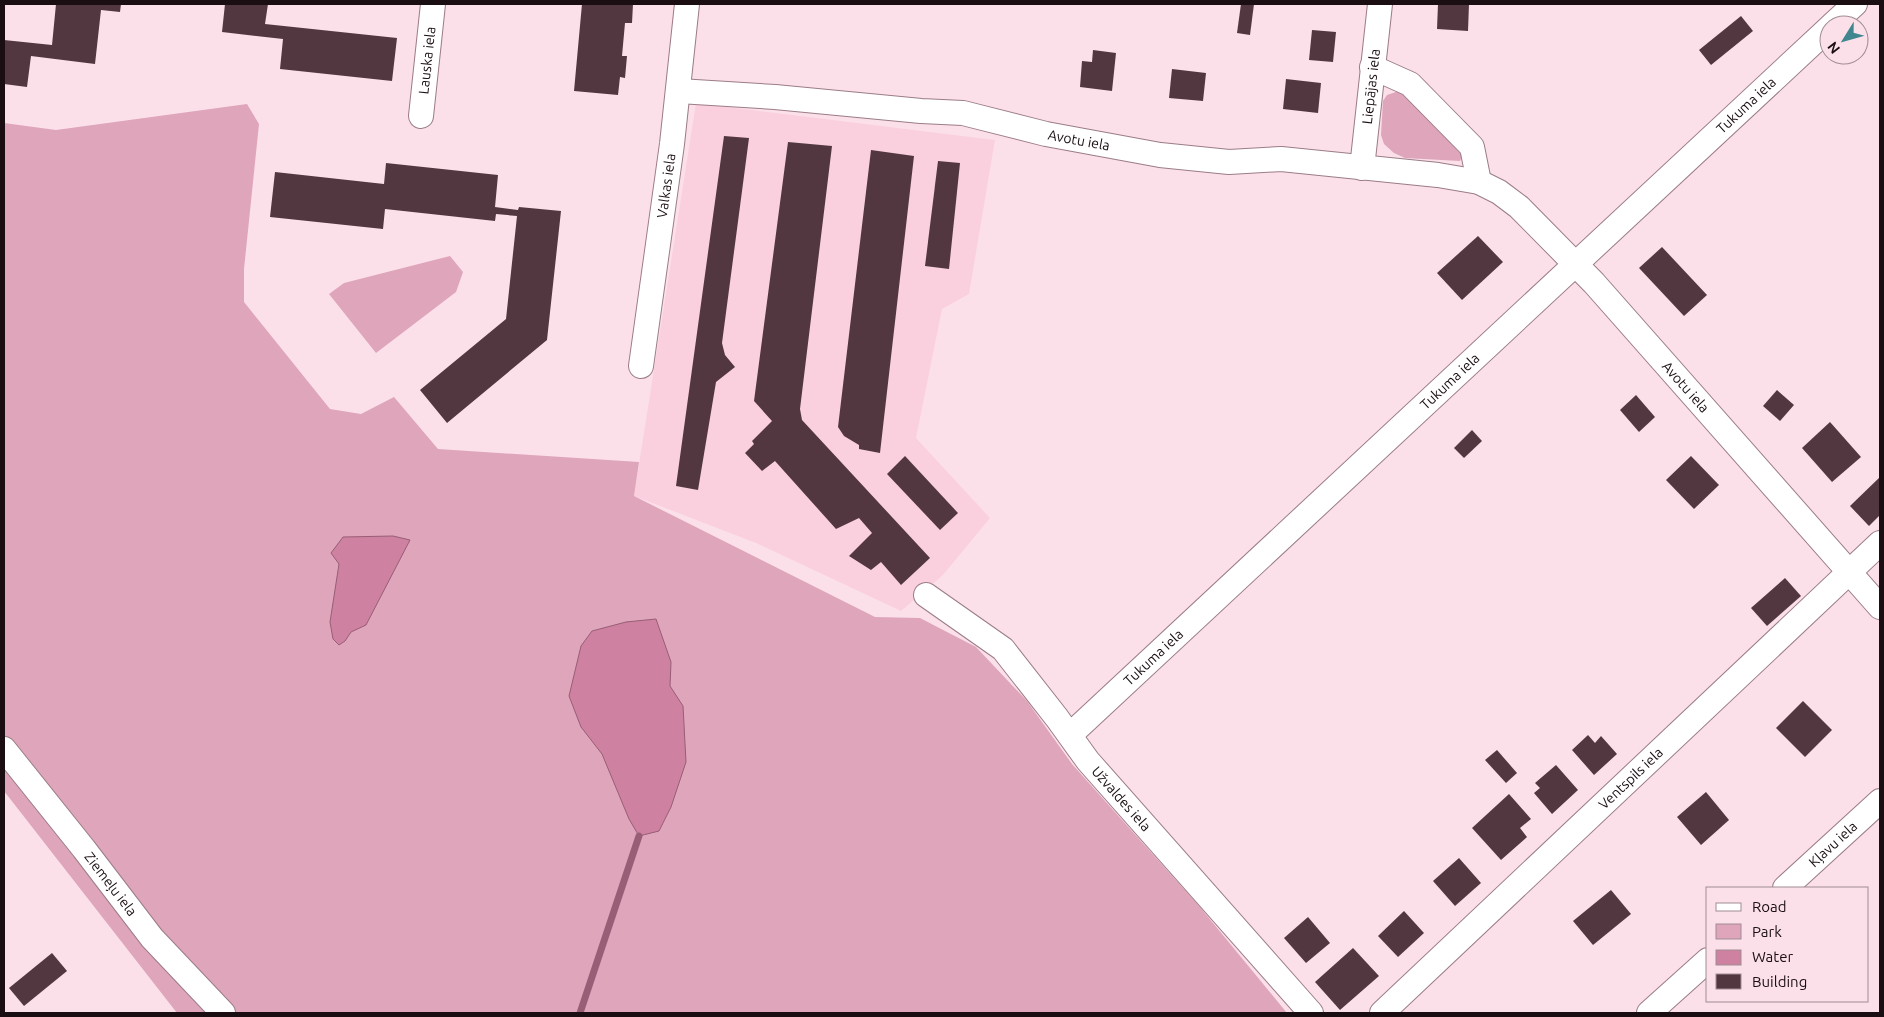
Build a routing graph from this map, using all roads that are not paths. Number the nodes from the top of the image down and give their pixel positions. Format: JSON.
{"nodes":[{"id":1,"x":433,"y":4,"type":"edge"},
{"id":2,"x":687,"y":4,"type":"edge"},
{"id":3,"x":1380,"y":4,"type":"edge"},
{"id":4,"x":1855,"y":4,"type":"edge"},
{"id":5,"x":1843,"y":15,"type":"edge"},
{"id":6,"x":1819,"y":37,"type":"edge"},
{"id":7,"x":1372,"y":67,"type":"junction"},
{"id":8,"x":679,"y":91,"type":"junction"},
{"id":9,"x":421,"y":116,"type":"dead end"},
{"id":10,"x":1362,"y":168,"type":"junction"},
{"id":11,"x":1479,"y":182,"type":"junction"},
{"id":12,"x":1575,"y":264,"type":"junction"},
{"id":13,"x":641,"y":366,"type":"dead end"},
{"id":14,"x":1880,"y":543,"type":"edge"},
{"id":15,"x":1849,"y":572,"type":"junction"},
{"id":16,"x":926,"y":595,"type":"dead end"},
{"id":17,"x":1880,"y":607,"type":"edge"},
{"id":18,"x":1070,"y":735,"type":"junction"},
{"id":19,"x":4,"y":749,"type":"edge"},
{"id":20,"x":1880,"y":801,"type":"edge"},
{"id":21,"x":1787,"y":887,"type":"edge"},
{"id":22,"x":1706,"y":962,"type":"edge"},
{"id":23,"x":224,"y":1013,"type":"edge"},
{"id":24,"x":1311,"y":1013,"type":"edge"},
{"id":25,"x":1382,"y":1013,"type":"edge"},
{"id":26,"x":1650,"y":1013,"type":"edge"}],
"edges":[{"from":1,"to":9,"type":"street","name":"Lauska iela"},
{"from":2,"to":8,"type":"street","name":"Valkas iela"},
{"from":3,"to":7,"type":"street","name":"Liepājas iela"},
{"from":4,"to":5,"type":"street"},
{"from":6,"to":12,"type":"street","name":"Tukuma iela"},
{"from":7,"to":10,"type":"street","name":"Liepājas iela"},
{"from":7,"to":11,"type":"street"},
{"from":8,"to":10,"type":"street","name":"Avotu iela"},
{"from":8,"to":13,"type":"street","name":"Valkas iela"},
{"from":10,"to":11,"type":"street","name":"Avotu iela"},
{"from":11,"to":12,"type":"street","name":"Avotu iela"},
{"from":12,"to":15,"type":"street","name":"Avotu iela"},
{"from":12,"to":18,"type":"street","name":"Tukuma iela"},
{"from":14,"to":15,"type":"street","name":"Ventspils iela"},
{"from":15,"to":17,"type":"street","name":"Avotu iela"},
{"from":15,"to":25,"type":"street","name":"Ventspils iela"},
{"from":16,"to":18,"type":"street","name":"Užvaldes iela"},
{"from":18,"to":24,"type":"street","name":"Užvaldes iela"},
{"from":19,"to":23,"type":"street","name":"Ziemeļu iela"},
{"from":20,"to":21,"type":"street","name":"Kļavu iela"},
{"from":22,"to":26,"type":"street"}]}
